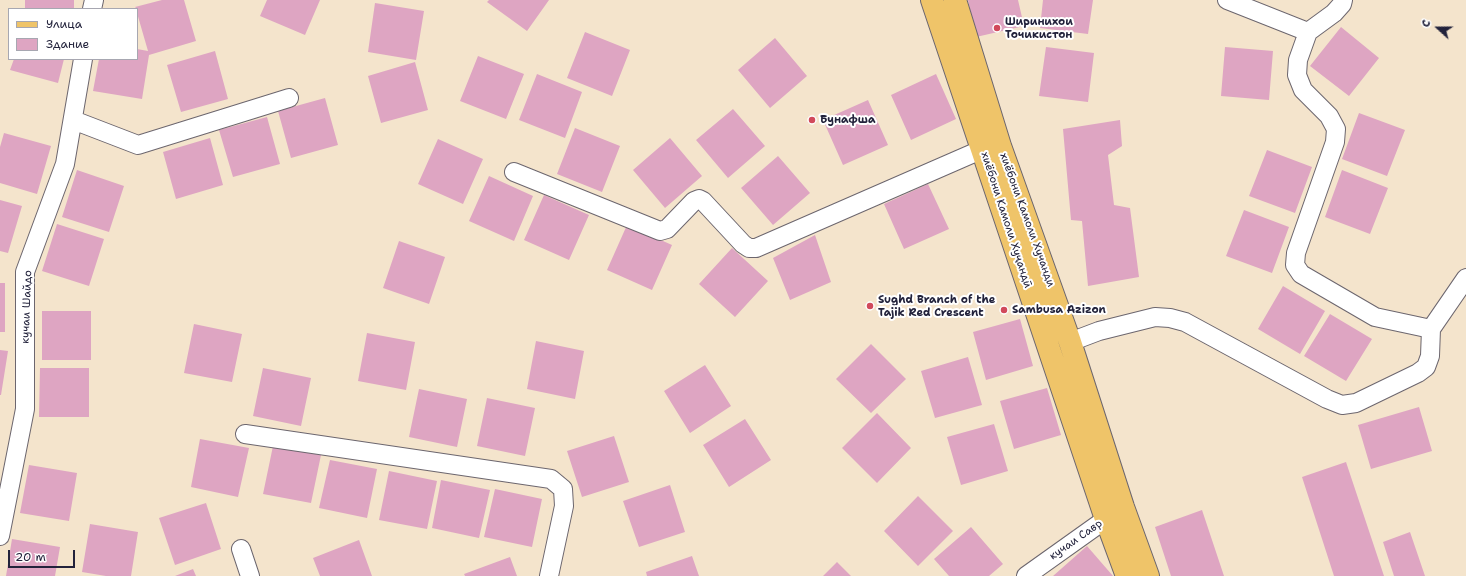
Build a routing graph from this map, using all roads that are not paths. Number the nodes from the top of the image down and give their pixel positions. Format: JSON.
{"nodes":[{"id":1,"x":932,"y":0,"type":"edge"},
{"id":2,"x":956,"y":0,"type":"edge"},
{"id":3,"x":1228,"y":0,"type":"edge"},
{"id":4,"x":1343,"y":0,"type":"edge"},
{"id":5,"x":1308,"y":32,"type":"junction"},
{"id":6,"x":83,"y":60,"type":"edge"},
{"id":7,"x":289,"y":98,"type":"dead end"},
{"id":8,"x":73,"y":120,"type":"junction"},
{"id":9,"x":983,"y":149,"type":"junction"},
{"id":10,"x":514,"y":172,"type":"dead end"},
{"id":11,"x":1466,"y":278,"type":"edge"},
{"id":12,"x":1431,"y":330,"type":"junction"},
{"id":13,"x":1070,"y":342,"type":"junction"},
{"id":14,"x":245,"y":434,"type":"dead end"},
{"id":15,"x":1106,"y":518,"type":"junction"},
{"id":16,"x":0,"y":536,"type":"edge"},
{"id":17,"x":241,"y":549,"type":"dead end"},
{"id":18,"x":250,"y":576,"type":"edge"},
{"id":19,"x":549,"y":576,"type":"edge"},
{"id":20,"x":1026,"y":576,"type":"edge"},
{"id":21,"x":1127,"y":576,"type":"edge"},
{"id":22,"x":1148,"y":576,"type":"edge"}],
"edges":[{"from":1,"to":9,"type":"main road","name":"хиёбони Камоли Хуҷандӣ"},
{"from":2,"to":13,"type":"main road","name":"хиёбони Камоли Хучанди"},
{"from":3,"to":5,"type":"street"},
{"from":4,"to":5,"type":"street"},
{"from":5,"to":12,"type":"street"},
{"from":6,"to":8,"type":"street","name":"кучаи Шайдо"},
{"from":7,"to":8,"type":"street"},
{"from":8,"to":16,"type":"street","name":"кучаи Шайдо"},
{"from":9,"to":10,"type":"street"},
{"from":9,"to":15,"type":"main road","name":"хиёбони Камоли Хуҷандӣ"},
{"from":11,"to":12,"type":"street"},
{"from":12,"to":13,"type":"street"},
{"from":13,"to":22,"type":"main road","name":"хиёбони Камоли Хучанди"},
{"from":14,"to":19,"type":"street"},
{"from":15,"to":20,"type":"street","name":"кучаи Савр"},
{"from":15,"to":21,"type":"main road","name":"хиёбони Камоли Хуҷандӣ"},
{"from":17,"to":18,"type":"street"}]}
